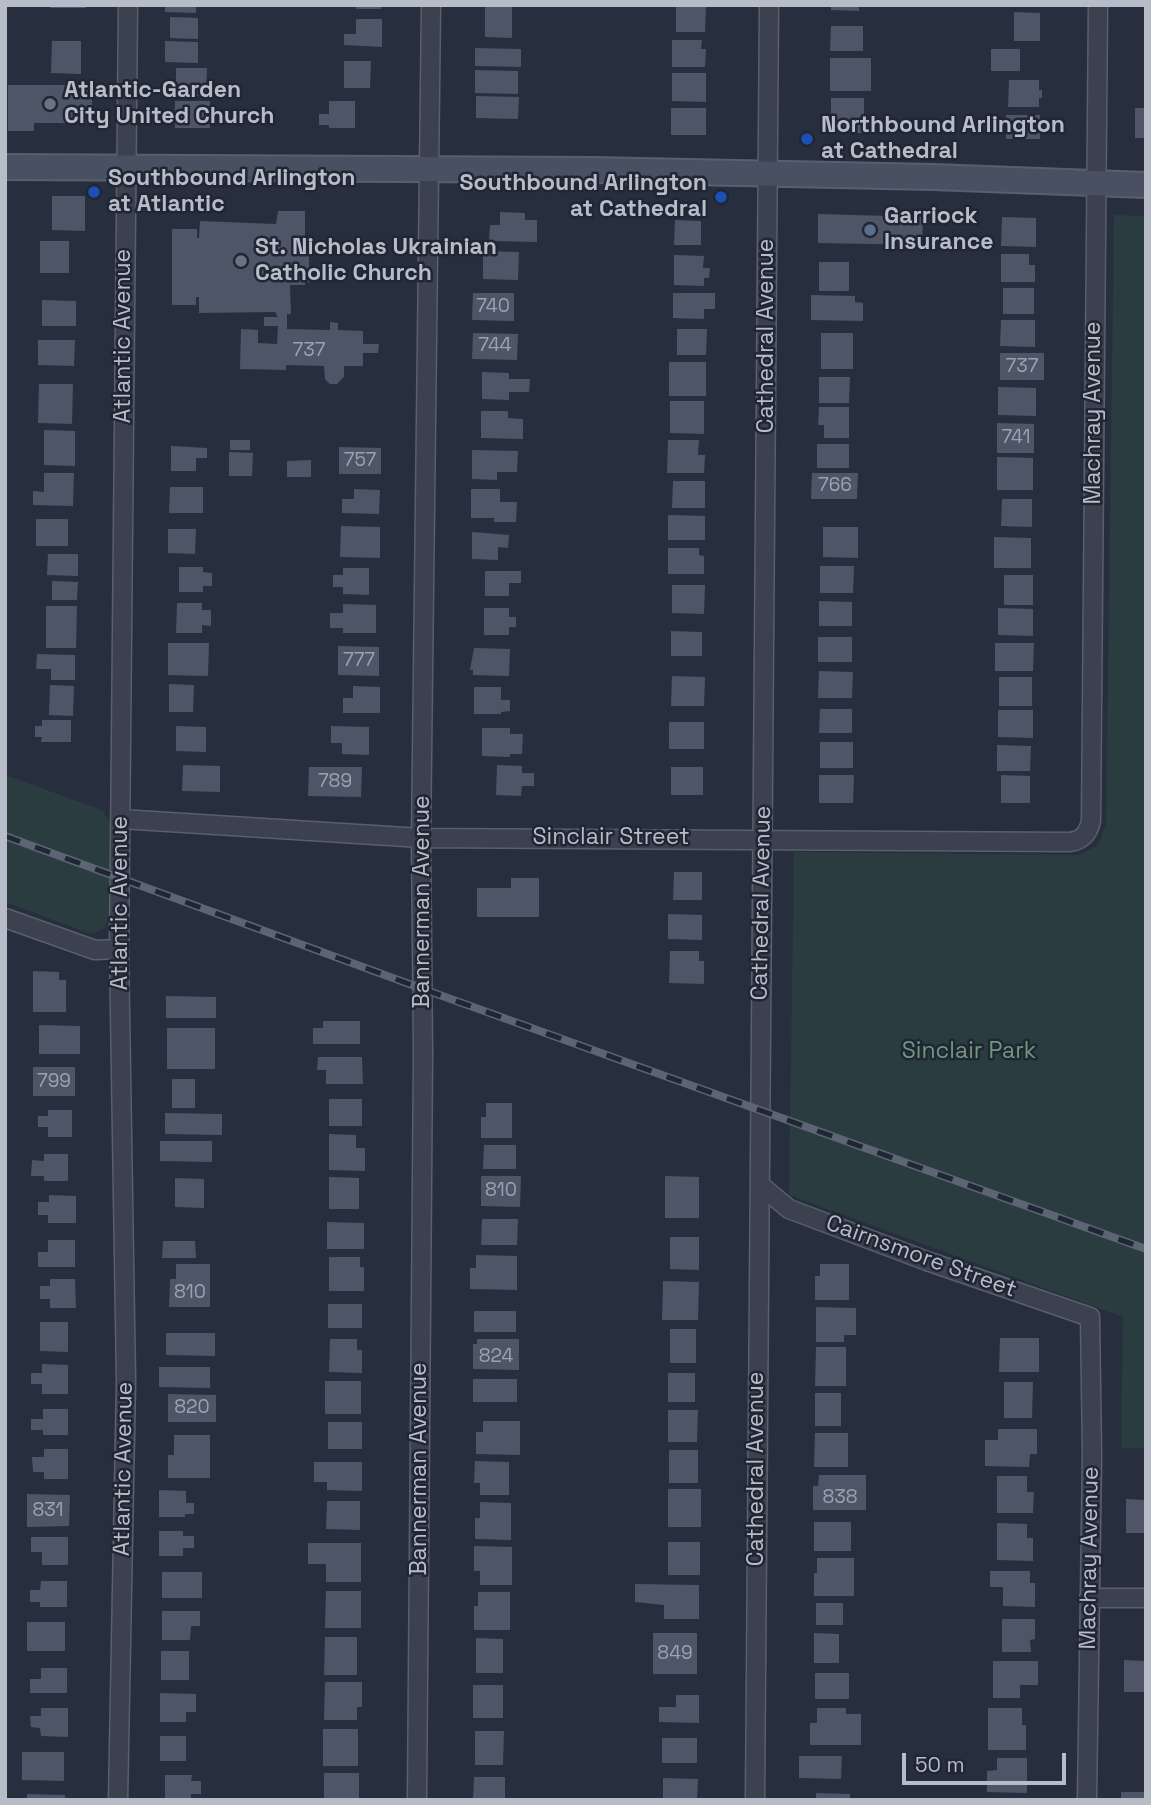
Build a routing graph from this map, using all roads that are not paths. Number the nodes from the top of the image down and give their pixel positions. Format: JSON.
{"nodes":[{"id":1,"x":128,"y":5,"type":"edge"},
{"id":2,"x":431,"y":5,"type":"edge"},
{"id":3,"x":769,"y":5,"type":"edge"},
{"id":4,"x":1098,"y":5,"type":"edge"},
{"id":5,"x":5,"y":167,"type":"edge"},
{"id":6,"x":126,"y":169,"type":"junction"},
{"id":7,"x":429,"y":170,"type":"junction"},
{"id":8,"x":768,"y":175,"type":"junction"},
{"id":9,"x":1096,"y":182,"type":"junction"},
{"id":10,"x":1146,"y":185,"type":"edge"},
{"id":11,"x":121,"y":819,"type":"junction"},
{"id":12,"x":1091,"y":821,"type":"joint"},
{"id":13,"x":422,"y":838,"type":"junction"},
{"id":14,"x":763,"y":839,"type":"junction"},
{"id":15,"x":5,"y":918,"type":"edge"},
{"id":16,"x":119,"y":950,"type":"junction"},
{"id":17,"x":760,"y":1185,"type":"junction"},
{"id":18,"x":1090,"y":1317,"type":"joint"},
{"id":19,"x":1089,"y":1598,"type":"junction"},
{"id":20,"x":1146,"y":1598,"type":"edge"},
{"id":21,"x":118,"y":1800,"type":"edge"},
{"id":22,"x":417,"y":1800,"type":"edge"},
{"id":23,"x":755,"y":1800,"type":"edge"},
{"id":24,"x":1087,"y":1800,"type":"edge"}],
"edges":[{"from":1,"to":6,"type":"street","name":"Atlantic Avenue"},
{"from":2,"to":7,"type":"street","name":"Bannerman Avenue"},
{"from":3,"to":8,"type":"street","name":"Cathedral Avenue"},
{"from":4,"to":9,"type":"street","name":"Machray Avenue"},
{"from":5,"to":6,"type":"main road"},
{"from":6,"to":7,"type":"main road"},
{"from":6,"to":11,"type":"street","name":"Atlantic Avenue"},
{"from":7,"to":8,"type":"main road"},
{"from":7,"to":13,"type":"street","name":"Bannerman Avenue"},
{"from":8,"to":9,"type":"main road"},
{"from":8,"to":14,"type":"street","name":"Cathedral Avenue"},
{"from":9,"to":10,"type":"main road"},
{"from":9,"to":12,"type":"street","name":"Machray Avenue"},
{"from":11,"to":13,"type":"street","name":"Sinclair Street"},
{"from":11,"to":16,"type":"street","name":"Atlantic Avenue"},
{"from":12,"to":14,"type":"street","name":"Sinclair Street"},
{"from":13,"to":14,"type":"street","name":"Sinclair Street"},
{"from":13,"to":22,"type":"street","name":"Bannerman Avenue"},
{"from":14,"to":17,"type":"street","name":"Cathedral Avenue"},
{"from":15,"to":16,"type":"street"},
{"from":16,"to":21,"type":"street","name":"Atlantic Avenue"},
{"from":17,"to":18,"type":"street","name":"Cairnsmore Street"},
{"from":17,"to":23,"type":"street","name":"Cathedral Avenue"},
{"from":18,"to":19,"type":"street","name":"Machray Avenue"},
{"from":19,"to":20,"type":"street"},
{"from":19,"to":24,"type":"street","name":"Machray Avenue"}]}
